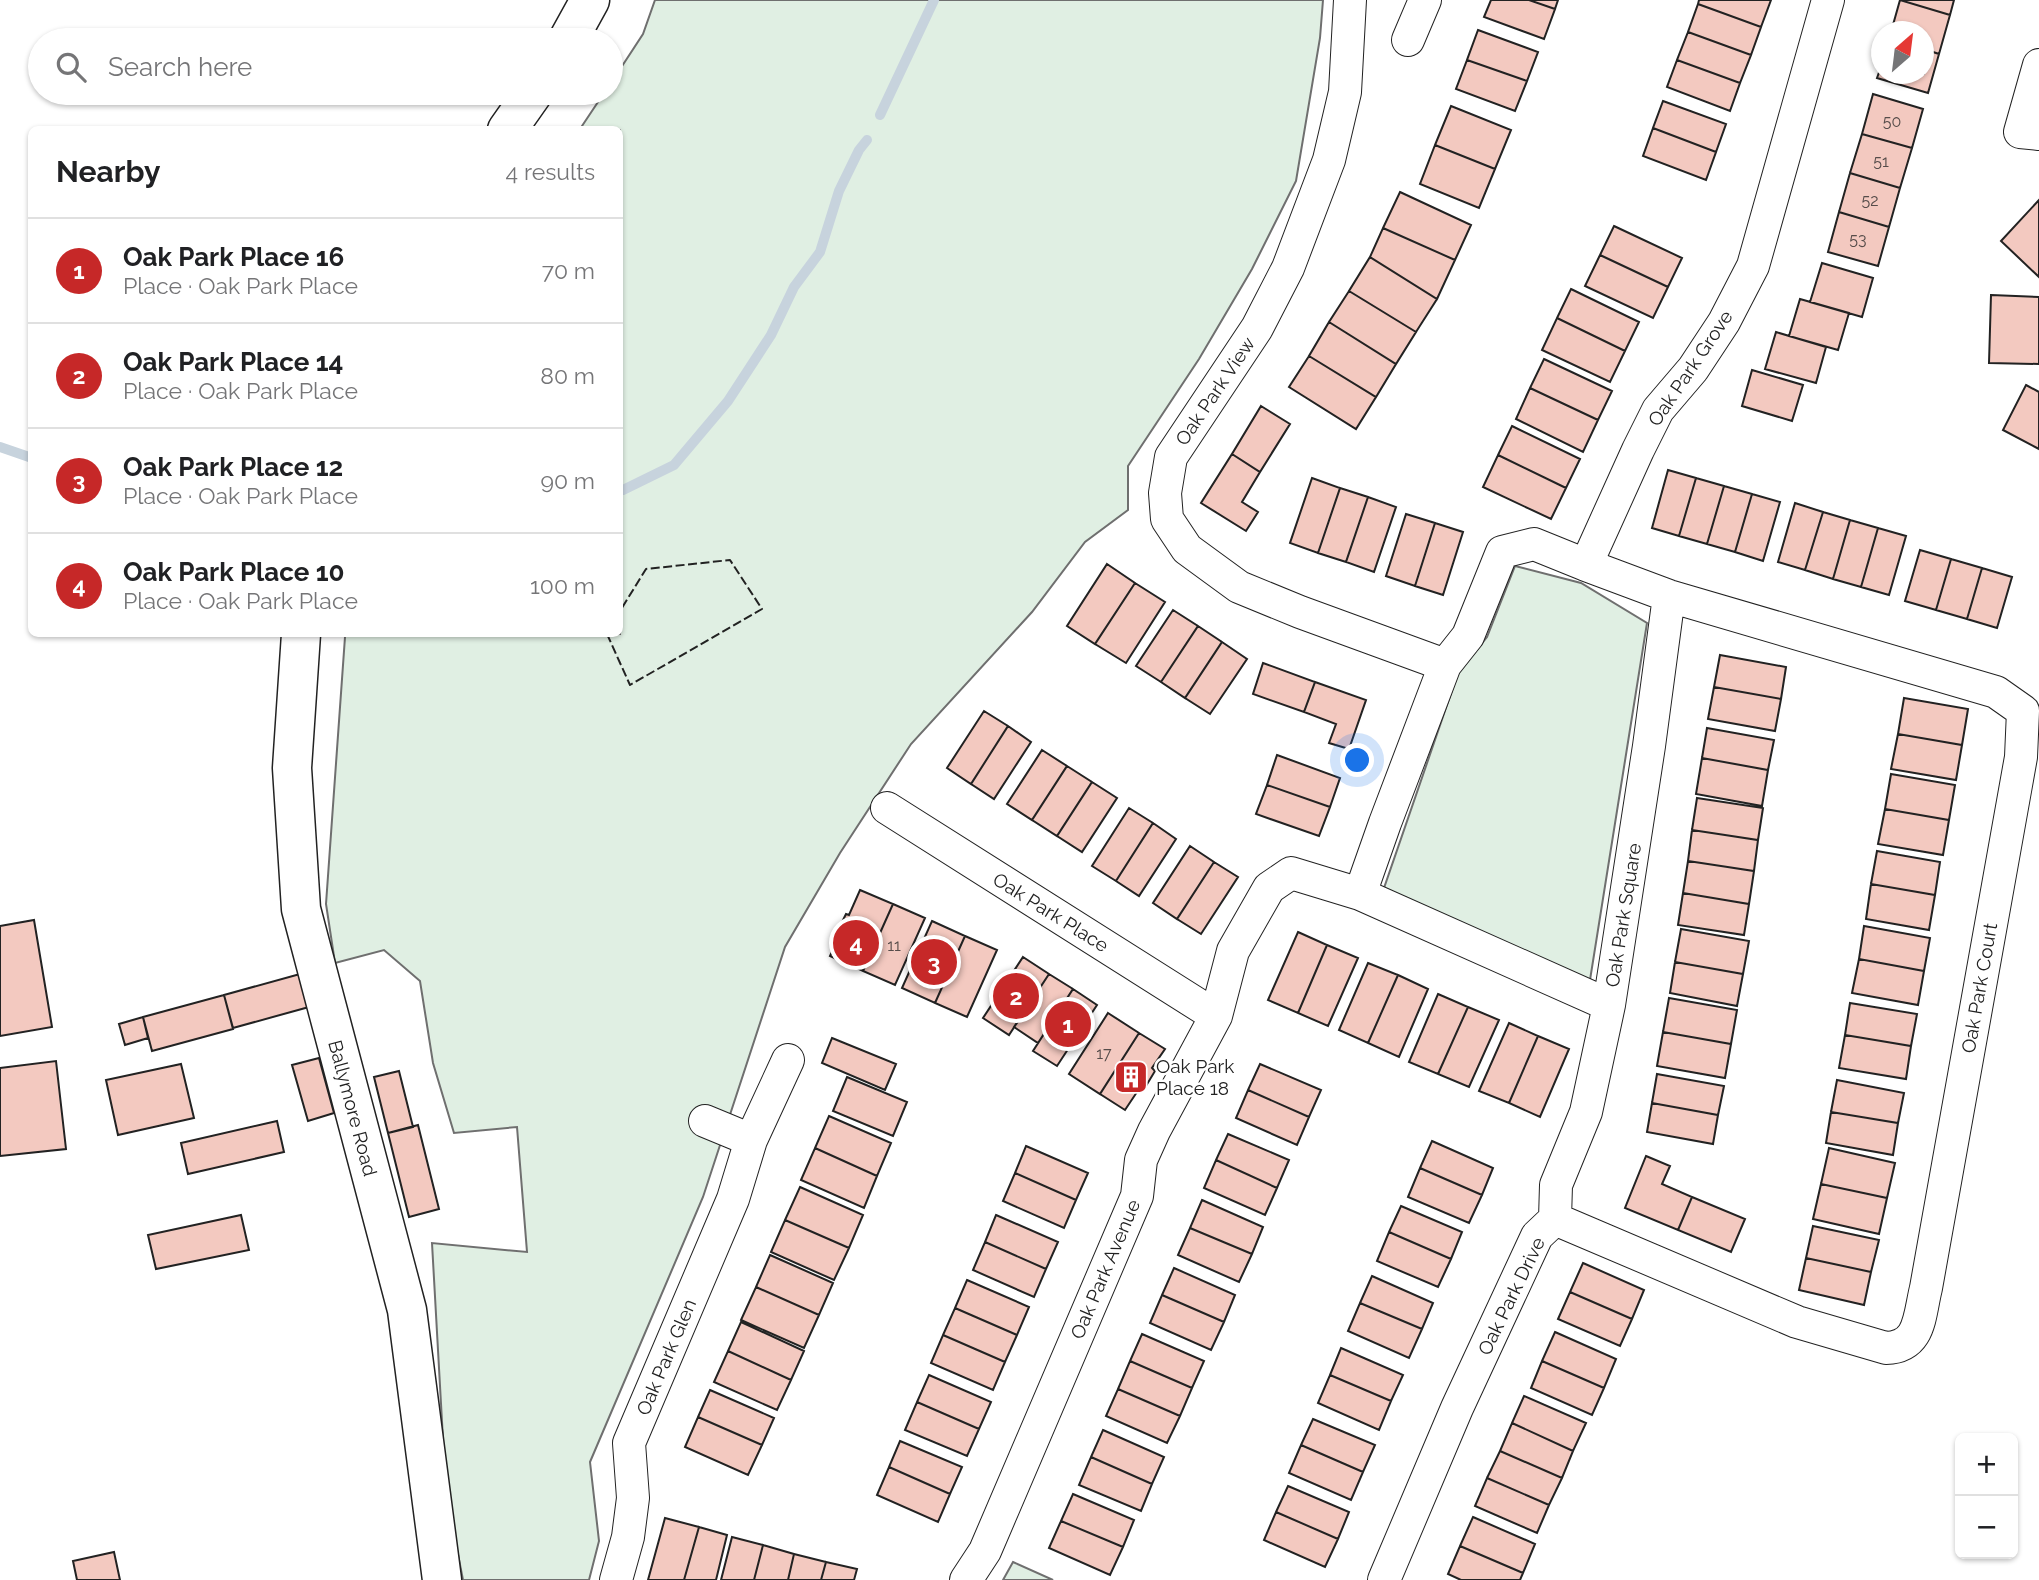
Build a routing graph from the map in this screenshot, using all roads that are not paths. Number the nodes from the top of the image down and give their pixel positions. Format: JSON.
{"nodes":[{"id":1,"x":590,"y":0,"type":"edge"},
{"id":2,"x":1350,"y":0,"type":"edge"},
{"id":3,"x":1425,"y":0,"type":"edge"},
{"id":4,"x":1828,"y":0,"type":"edge"},
{"id":5,"x":575,"y":28,"type":"edge"},
{"id":6,"x":1408,"y":40,"type":"dead end"},
{"id":7,"x":2039,"y":65,"type":"edge"},
{"id":8,"x":525,"y":105,"type":"edge"},
{"id":9,"x":510,"y":126,"type":"edge"},
{"id":10,"x":2039,"y":134,"type":"edge"},
{"id":11,"x":1586,"y":565,"type":"junction"},
{"id":12,"x":1669,"y":596,"type":"junction"},
{"id":13,"x":302,"y":637,"type":"edge"},
{"id":14,"x":1445,"y":665,"type":"junction"},
{"id":15,"x":887,"y":808,"type":"dead end"},
{"id":16,"x":1312,"y":878,"type":"joint"},
{"id":17,"x":1360,"y":894,"type":"junction"},
{"id":18,"x":1609,"y":1005,"type":"junction"},
{"id":19,"x":1216,"y":1016,"type":"junction"},
{"id":20,"x":788,"y":1060,"type":"dead end"},
{"id":21,"x":705,"y":1121,"type":"dead end"},
{"id":22,"x":751,"y":1140,"type":"junction"},
{"id":23,"x":1555,"y":1219,"type":"junction"},
{"id":24,"x":442,"y":1580,"type":"edge"},
{"id":25,"x":615,"y":1580,"type":"edge"},
{"id":26,"x":966,"y":1580,"type":"edge"},
{"id":27,"x":1384,"y":1580,"type":"edge"}],
"edges":[{"from":1,"to":5,"type":"main road"},
{"from":2,"to":14,"type":"street","name":"Oak Park View"},
{"from":3,"to":6,"type":"street"},
{"from":4,"to":11,"type":"street","name":"Oak Park Grove"},
{"from":7,"to":10,"type":"street"},
{"from":8,"to":9,"type":"main road"},
{"from":11,"to":12,"type":"street","name":"Oak Park Court"},
{"from":11,"to":14,"type":"street"},
{"from":12,"to":18,"type":"street","name":"Oak Park Square"},
{"from":12,"to":23,"type":"street","name":"Oak Park Court"},
{"from":13,"to":24,"type":"main road","name":"Ballymore Road"},
{"from":14,"to":17,"type":"street"},
{"from":15,"to":19,"type":"street","name":"Oak Park Place"},
{"from":16,"to":17,"type":"street","name":"Oak Park Square"},
{"from":16,"to":19,"type":"street","name":"Oak Park Avenue"},
{"from":17,"to":18,"type":"street","name":"Oak Park Square"},
{"from":18,"to":23,"type":"street","name":"Oak Park Drive"},
{"from":19,"to":26,"type":"street","name":"Oak Park Avenue"},
{"from":20,"to":22,"type":"street","name":"Oak Park Glen"},
{"from":21,"to":22,"type":"street"},
{"from":22,"to":25,"type":"street","name":"Oak Park Glen"},
{"from":23,"to":27,"type":"street","name":"Oak Park Drive"}]}
